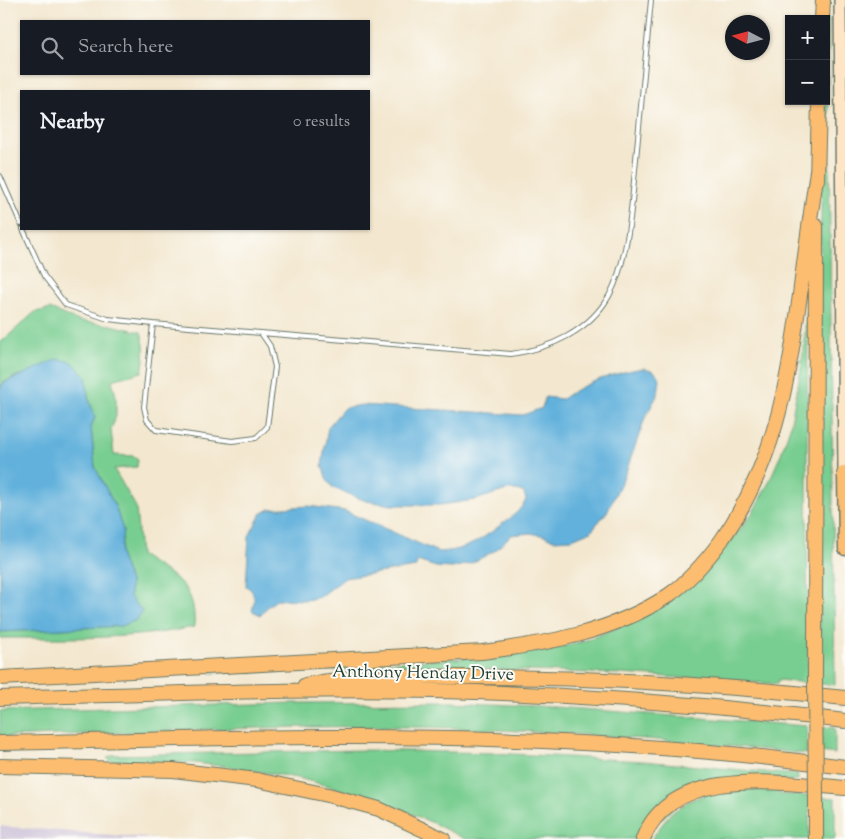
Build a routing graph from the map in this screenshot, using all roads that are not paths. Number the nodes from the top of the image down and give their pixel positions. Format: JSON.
{"nodes":[{"id":1,"x":651,"y":0,"type":"edge"},
{"id":2,"x":823,"y":0,"type":"edge"},
{"id":3,"x":840,"y":0,"type":"edge"},
{"id":4,"x":822,"y":15,"type":"edge"},
{"id":5,"x":818,"y":105,"type":"edge"},
{"id":6,"x":817,"y":171,"type":"junction"},
{"id":7,"x":0,"y":176,"type":"edge"},
{"id":8,"x":20,"y":222,"type":"edge"},
{"id":9,"x":23,"y":230,"type":"edge"},
{"id":10,"x":153,"y":324,"type":"junction"},
{"id":11,"x":261,"y":333,"type":"junction"},
{"id":12,"x":844,"y":474,"type":"edge"},
{"id":13,"x":845,"y":549,"type":"edge"},
{"id":14,"x":0,"y":678,"type":"edge"},
{"id":15,"x":277,"y":690,"type":"junction"},
{"id":16,"x":0,"y":698,"type":"edge"},
{"id":17,"x":845,"y":698,"type":"edge"},
{"id":18,"x":845,"y":721,"type":"edge"},
{"id":19,"x":0,"y":743,"type":"edge"},
{"id":20,"x":0,"y":766,"type":"edge"},
{"id":21,"x":845,"y":767,"type":"edge"},
{"id":22,"x":845,"y":788,"type":"edge"},
{"id":23,"x":443,"y":839,"type":"edge"},
{"id":24,"x":643,"y":839,"type":"edge"},
{"id":25,"x":816,"y":839,"type":"edge"}],
"edges":[{"from":1,"to":11,"type":"lane"},
{"from":2,"to":4,"type":"highway"},
{"from":3,"to":12,"type":"main road"},
{"from":5,"to":6,"type":"highway"},
{"from":6,"to":14,"type":"highway"},
{"from":6,"to":25,"type":"highway","bridge":true},
{"from":7,"to":8,"type":"lane"},
{"from":9,"to":10,"type":"lane"},
{"from":10,"to":11,"type":"lane"},
{"from":10,"to":11,"type":"lane"},
{"from":12,"to":13,"type":"main road"},
{"from":15,"to":16,"type":"highway","name":"Anthony Henday Drive"},
{"from":15,"to":17,"type":"highway"},
{"from":15,"to":18,"type":"highway","name":"Anthony Henday Drive"},
{"from":19,"to":21,"type":"highway"},
{"from":20,"to":23,"type":"highway"},
{"from":22,"to":24,"type":"highway"}]}
